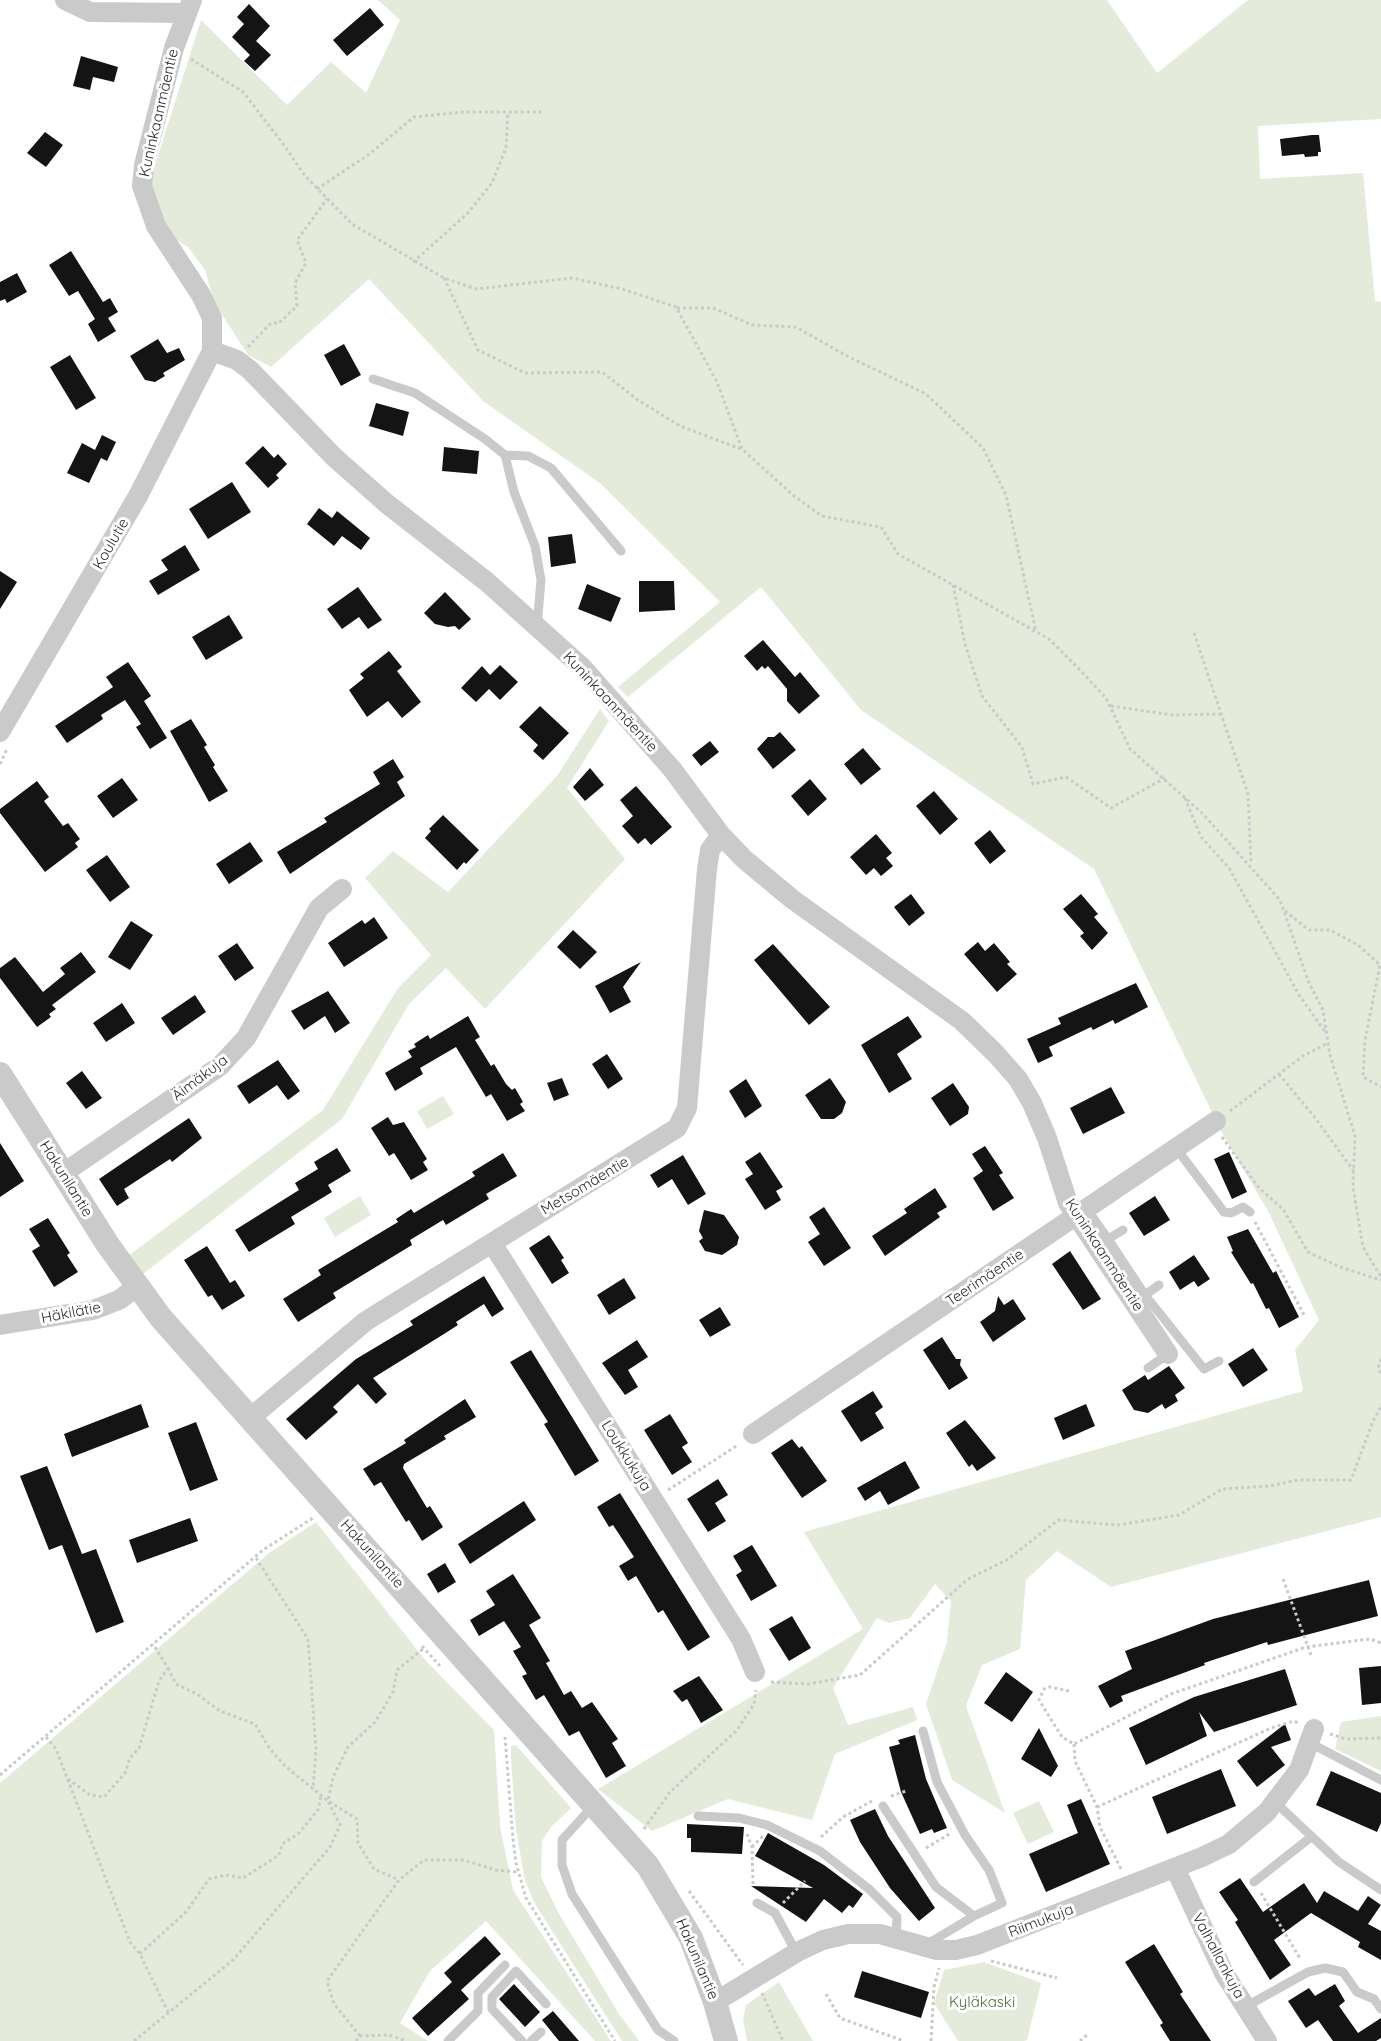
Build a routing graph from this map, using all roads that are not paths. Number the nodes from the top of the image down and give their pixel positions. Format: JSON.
{"nodes":[{"id":1,"x":65,"y":0,"type":"edge"},
{"id":2,"x":189,"y":7,"type":"edge"},
{"id":3,"x":212,"y":351,"type":"junction"},
{"id":4,"x":373,"y":379,"type":"dead end"},
{"id":5,"x":505,"y":455,"type":"junction"},
{"id":6,"x":621,"y":551,"type":"dead end"},
{"id":7,"x":537,"y":628,"type":"junction"},
{"id":8,"x":0,"y":732,"type":"edge"},
{"id":9,"x":721,"y":835,"type":"junction"},
{"id":10,"x":342,"y":889,"type":"dead end"},
{"id":11,"x":0,"y":1074,"type":"edge"},
{"id":12,"x":1209,"y":1126,"type":"road end"},
{"id":13,"x":1176,"y":1148,"type":"junction"},
{"id":14,"x":62,"y":1173,"type":"junction"},
{"id":15,"x":1082,"y":1212,"type":"junction"},
{"id":16,"x":1250,"y":1212,"type":"dead end"},
{"id":17,"x":1123,"y":1230,"type":"dead end"},
{"id":18,"x":1108,"y":1239,"type":"junction"},
{"id":19,"x":492,"y":1243,"type":"junction"},
{"id":20,"x":1159,"y":1285,"type":"dead end"},
{"id":21,"x":136,"y":1287,"type":"junction"},
{"id":22,"x":1145,"y":1295,"type":"junction"},
{"id":23,"x":0,"y":1325,"type":"edge"},
{"id":24,"x":1167,"y":1354,"type":"joint"},
{"id":25,"x":1219,"y":1361,"type":"dead end"},
{"id":26,"x":1148,"y":1368,"type":"dead end"},
{"id":27,"x":250,"y":1418,"type":"junction"},
{"id":28,"x":753,"y":1434,"type":"road end"},
{"id":29,"x":755,"y":1672,"type":"road end"},
{"id":30,"x":923,"y":1731,"type":"dead end"},
{"id":31,"x":1312,"y":1736,"type":"joint"},
{"id":32,"x":1381,"y":1780,"type":"edge"},
{"id":33,"x":1275,"y":1802,"type":"junction"},
{"id":34,"x":881,"y":1803,"type":"road end"},
{"id":35,"x":594,"y":1804,"type":"junction"},
{"id":36,"x":698,"y":1816,"type":"dead end"},
{"id":37,"x":1311,"y":1838,"type":"junction"},
{"id":38,"x":1175,"y":1868,"type":"junction"},
{"id":39,"x":1254,"y":1882,"type":"road end"},
{"id":40,"x":1381,"y":1890,"type":"edge"},
{"id":41,"x":757,"y":1903,"type":"dead end"},
{"id":42,"x":974,"y":1916,"type":"junction"},
{"id":43,"x":896,"y":1939,"type":"junction"},
{"id":44,"x":923,"y":1946,"type":"junction"},
{"id":45,"x":796,"y":1952,"type":"junction"},
{"id":46,"x":505,"y":1965,"type":"dead end"},
{"id":47,"x":715,"y":2002,"type":"junction"},
{"id":48,"x":546,"y":2004,"type":"dead end"},
{"id":49,"x":1245,"y":2007,"type":"junction"},
{"id":50,"x":1381,"y":2009,"type":"edge"},
{"id":51,"x":542,"y":2032,"type":"dead end"},
{"id":52,"x":448,"y":2041,"type":"edge"},
{"id":53,"x":522,"y":2041,"type":"edge"},
{"id":54,"x":531,"y":2041,"type":"edge"},
{"id":55,"x":674,"y":2041,"type":"edge"},
{"id":56,"x":726,"y":2041,"type":"edge"},
{"id":57,"x":1267,"y":2041,"type":"edge"}],
"edges":[{"from":1,"to":2,"type":"street"},
{"from":2,"to":3,"type":"street","name":"Kuninkaanmäentie"},
{"from":3,"to":7,"type":"street","name":"Kuninkaanmäentie"},
{"from":3,"to":8,"type":"street","name":"Koulutie"},
{"from":4,"to":5,"type":"lane"},
{"from":5,"to":6,"type":"lane"},
{"from":5,"to":7,"type":"lane"},
{"from":7,"to":9,"type":"street","name":"Kuninkaanmäentie"},
{"from":9,"to":15,"type":"street","name":"Kuninkaanmäentie"},
{"from":9,"to":19,"type":"street","name":"Metsomäentie"},
{"from":10,"to":14,"type":"street","name":"Äimäkuja"},
{"from":11,"to":14,"type":"street","name":"Hakunilantie"},
{"from":12,"to":13,"type":"street","name":"Teerimäentie"},
{"from":13,"to":15,"type":"street","name":"Teerimäentie"},
{"from":13,"to":16,"type":"lane"},
{"from":14,"to":21,"type":"street","name":"Hakunilantie"},
{"from":15,"to":18,"type":"lane"},
{"from":15,"to":24,"type":"street","name":"Kuninkaanmäentie"},
{"from":15,"to":28,"type":"street","name":"Teerimäentie"},
{"from":17,"to":18,"type":"lane"},
{"from":18,"to":22,"type":"lane"},
{"from":19,"to":27,"type":"street","name":"Metsomäentie"},
{"from":19,"to":29,"type":"street","name":"Loukkukuja"},
{"from":20,"to":22,"type":"lane"},
{"from":21,"to":23,"type":"street","name":"Häkilätie"},
{"from":21,"to":27,"type":"street","name":"Hakunilantie"},
{"from":22,"to":25,"type":"lane"},
{"from":24,"to":26,"type":"lane"},
{"from":27,"to":35,"type":"street","name":"Hakunilantie"},
{"from":30,"to":42,"type":"lane"},
{"from":31,"to":32,"type":"lane"},
{"from":31,"to":33,"type":"street","name":"Riimukuja"},
{"from":33,"to":37,"type":"lane"},
{"from":33,"to":38,"type":"street","name":"Riimukuja"},
{"from":34,"to":42,"type":"lane"},
{"from":35,"to":47,"type":"street","name":"Hakunilantie"},
{"from":35,"to":55,"type":"lane"},
{"from":36,"to":43,"type":"lane"},
{"from":37,"to":39,"type":"lane"},
{"from":37,"to":40,"type":"lane"},
{"from":38,"to":44,"type":"street","name":"Riimukuja"},
{"from":38,"to":49,"type":"street","name":"Valhallankuja"},
{"from":41,"to":45,"type":"lane"},
{"from":42,"to":44,"type":"lane"},
{"from":43,"to":44,"type":"street","name":"Riimukuja"},
{"from":43,"to":45,"type":"street","name":"Riimukuja"},
{"from":45,"to":47,"type":"street","name":"Riimukuja"},
{"from":46,"to":52,"type":"lane"},
{"from":47,"to":56,"type":"street","name":"Hakunilantie"},
{"from":48,"to":53,"type":"lane"},
{"from":49,"to":50,"type":"lane"},
{"from":49,"to":57,"type":"street","name":"Valhallankuja"},
{"from":51,"to":54,"type":"lane"}]}
